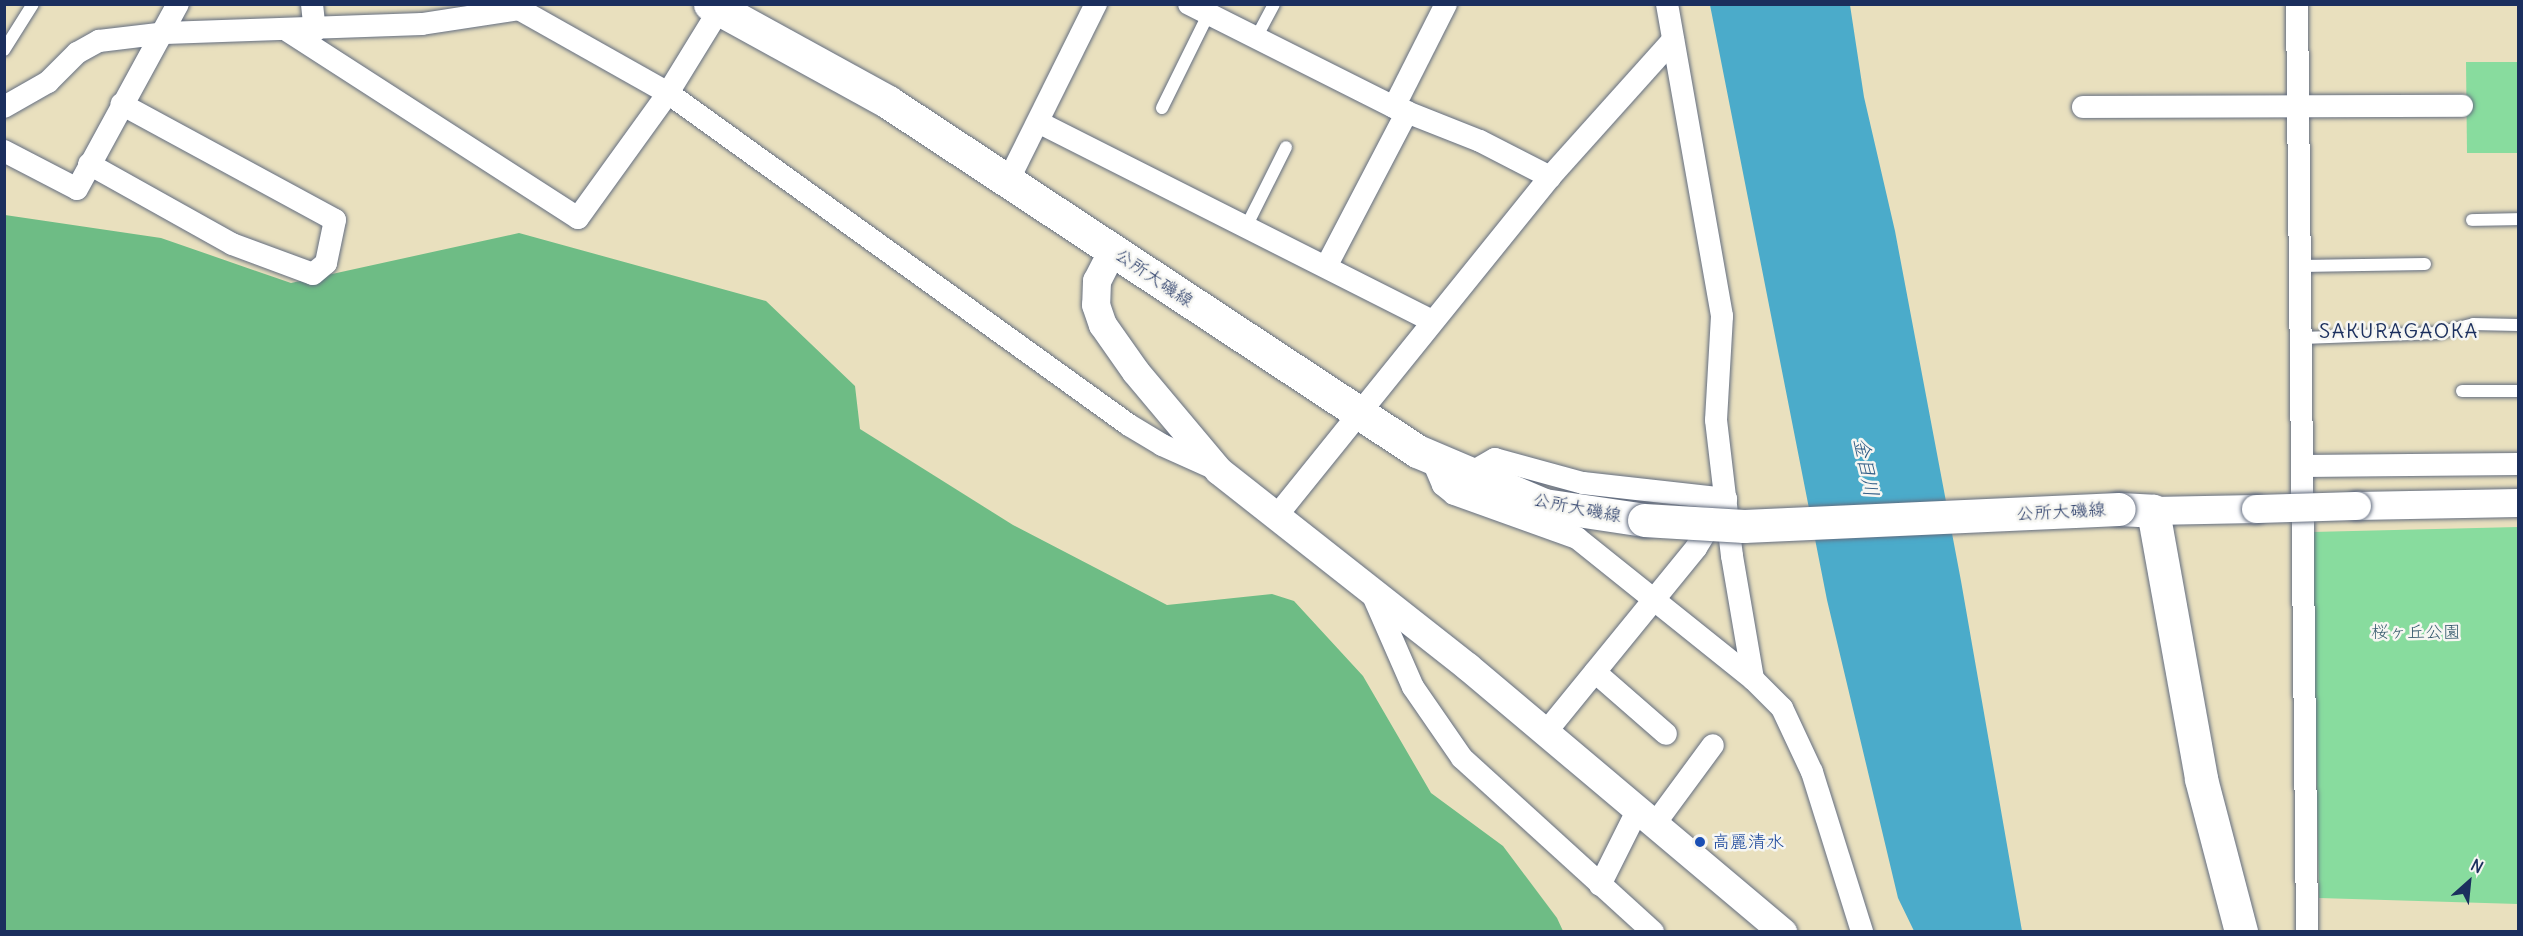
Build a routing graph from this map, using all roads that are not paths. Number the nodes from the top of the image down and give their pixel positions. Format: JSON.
{"nodes":[{"id":1,"x":33,"y":4,"type":"edge"},
{"id":2,"x":178,"y":4,"type":"edge"},
{"id":3,"x":312,"y":4,"type":"edge"},
{"id":4,"x":1096,"y":4,"type":"edge"},
{"id":5,"x":1274,"y":4,"type":"edge"},
{"id":6,"x":1446,"y":4,"type":"edge"},
{"id":7,"x":1667,"y":4,"type":"edge"},
{"id":8,"x":2297,"y":4,"type":"edge"},
{"id":9,"x":726,"y":10,"type":"edge"},
{"id":10,"x":1199,"y":10,"type":"edge"},
{"id":11,"x":315,"y":30,"type":"junction"},
{"id":12,"x":288,"y":31,"type":"junction"},
{"id":13,"x":165,"y":33,"type":"junction"},
{"id":14,"x":1256,"y":38,"type":"junction"},
{"id":15,"x":1673,"y":40,"type":"junction"},
{"id":16,"x":4,"y":50,"type":"edge"},
{"id":17,"x":668,"y":93,"type":"junction"},
{"id":18,"x":121,"y":104,"type":"junction"},
{"id":19,"x":2083,"y":106,"type":"dead end"},
{"id":20,"x":2299,"y":106,"type":"junction"},
{"id":21,"x":2462,"y":106,"type":"dead end"},
{"id":22,"x":4,"y":108,"type":"edge"},
{"id":23,"x":1161,"y":108,"type":"dead end"},
{"id":24,"x":1401,"y":109,"type":"junction"},
{"id":25,"x":1040,"y":123,"type":"junction"},
{"id":26,"x":1286,"y":147,"type":"dead end"},
{"id":27,"x":4,"y":151,"type":"edge"},
{"id":28,"x":89,"y":164,"type":"junction"},
{"id":29,"x":1550,"y":177,"type":"junction"},
{"id":30,"x":1008,"y":181,"type":"junction"},
{"id":31,"x":2518,"y":219,"type":"edge"},
{"id":32,"x":2472,"y":220,"type":"dead end"},
{"id":33,"x":1247,"y":225,"type":"junction"},
{"id":34,"x":1113,"y":250,"type":"junction"},
{"id":35,"x":2425,"y":264,"type":"dead end"},
{"id":36,"x":1327,"y":265,"type":"junction"},
{"id":37,"x":2301,"y":266,"type":"junction"},
{"id":38,"x":1432,"y":321,"type":"junction"},
{"id":39,"x":2518,"y":325,"type":"edge"},
{"id":40,"x":2302,"y":338,"type":"junction"},
{"id":41,"x":2462,"y":391,"type":"dead end"},
{"id":42,"x":2518,"y":391,"type":"edge"},
{"id":43,"x":1359,"y":416,"type":"junction"},
{"id":44,"x":1432,"y":459,"type":"junction"},
{"id":45,"x":2518,"y":464,"type":"edge"},
{"id":46,"x":2304,"y":466,"type":"junction"},
{"id":47,"x":1219,"y":471,"type":"junction"},
{"id":48,"x":1467,"y":475,"type":"junction"},
{"id":49,"x":1726,"y":499,"type":"junction"},
{"id":50,"x":2518,"y":502,"type":"edge"},
{"id":51,"x":2153,"y":511,"type":"junction"},
{"id":52,"x":1276,"y":517,"type":"junction"},
{"id":53,"x":1371,"y":591,"type":"junction"},
{"id":54,"x":1655,"y":599,"type":"junction"},
{"id":55,"x":1595,"y":672,"type":"junction"},
{"id":56,"x":1753,"y":679,"type":"junction"},
{"id":57,"x":1545,"y":733,"type":"junction"},
{"id":58,"x":1666,"y":734,"type":"dead end"},
{"id":59,"x":1713,"y":744,"type":"dead end"},
{"id":60,"x":1645,"y":818,"type":"junction"},
{"id":61,"x":1600,"y":885,"type":"junction"},
{"id":62,"x":1653,"y":932,"type":"edge"},
{"id":63,"x":1783,"y":932,"type":"edge"},
{"id":64,"x":1862,"y":932,"type":"edge"},
{"id":65,"x":2241,"y":932,"type":"edge"},
{"id":66,"x":2307,"y":932,"type":"edge"}],
"edges":[{"from":1,"to":16,"type":"lane"},
{"from":2,"to":13,"type":"street"},
{"from":3,"to":11,"type":"street"},
{"from":4,"to":25,"type":"street"},
{"from":5,"to":14,"type":"lane"},
{"from":6,"to":24,"type":"street"},
{"from":7,"to":15,"type":"street"},
{"from":8,"to":20,"type":"street"},
{"from":9,"to":17,"type":"street"},
{"from":9,"to":30,"type":"main road","name":"公所大磯線"},
{"from":10,"to":14,"type":"street"},
{"from":10,"to":23,"type":"lane"},
{"from":11,"to":12,"type":"street"},
{"from":11,"to":17,"type":"street"},
{"from":12,"to":13,"type":"street"},
{"from":12,"to":17,"type":"street"},
{"from":13,"to":18,"type":"street"},
{"from":13,"to":22,"type":"street"},
{"from":14,"to":24,"type":"street"},
{"from":15,"to":29,"type":"street"},
{"from":15,"to":49,"type":"street"},
{"from":17,"to":47,"type":"street"},
{"from":18,"to":28,"type":"street"},
{"from":18,"to":28,"type":"street"},
{"from":19,"to":20,"type":"street"},
{"from":20,"to":21,"type":"street"},
{"from":20,"to":37,"type":"street"},
{"from":24,"to":29,"type":"street"},
{"from":24,"to":36,"type":"street"},
{"from":25,"to":30,"type":"street"},
{"from":25,"to":33,"type":"street"},
{"from":26,"to":33,"type":"lane"},
{"from":27,"to":28,"type":"street"},
{"from":29,"to":38,"type":"street"},
{"from":30,"to":34,"type":"main road","name":"公所大磯線"},
{"from":31,"to":32,"type":"lane"},
{"from":33,"to":36,"type":"street"},
{"from":34,"to":43,"type":"main road","name":"公所大磯線"},
{"from":34,"to":47,"type":"street"},
{"from":35,"to":37,"type":"lane"},
{"from":36,"to":38,"type":"street"},
{"from":37,"to":40,"type":"street"},
{"from":38,"to":43,"type":"street"},
{"from":39,"to":40,"type":"lane"},
{"from":40,"to":46,"type":"street"},
{"from":41,"to":42,"type":"lane"},
{"from":43,"to":44,"type":"main road","name":"公所大磯線"},
{"from":43,"to":52,"type":"street"},
{"from":44,"to":48,"type":"main road","name":"公所大磯線"},
{"from":44,"to":54,"type":"street"},
{"from":45,"to":46,"type":"street"},
{"from":46,"to":66,"type":"street"},
{"from":47,"to":52,"type":"street"},
{"from":48,"to":49,"type":"street"},
{"from":48,"to":51,"type":"main road","name":"公所大磯線","bridge":true},
{"from":49,"to":54,"type":"street"},
{"from":49,"to":56,"type":"street"},
{"from":50,"to":51,"type":"street","bridge":true},
{"from":51,"to":65,"type":"main road"},
{"from":52,"to":53,"type":"street"},
{"from":53,"to":57,"type":"street"},
{"from":53,"to":61,"type":"street"},
{"from":54,"to":55,"type":"street"},
{"from":54,"to":56,"type":"street"},
{"from":55,"to":57,"type":"street"},
{"from":55,"to":58,"type":"street"},
{"from":56,"to":64,"type":"street"},
{"from":57,"to":60,"type":"street"},
{"from":59,"to":60,"type":"street"},
{"from":60,"to":61,"type":"street"},
{"from":60,"to":63,"type":"street"},
{"from":61,"to":62,"type":"street"}]}
